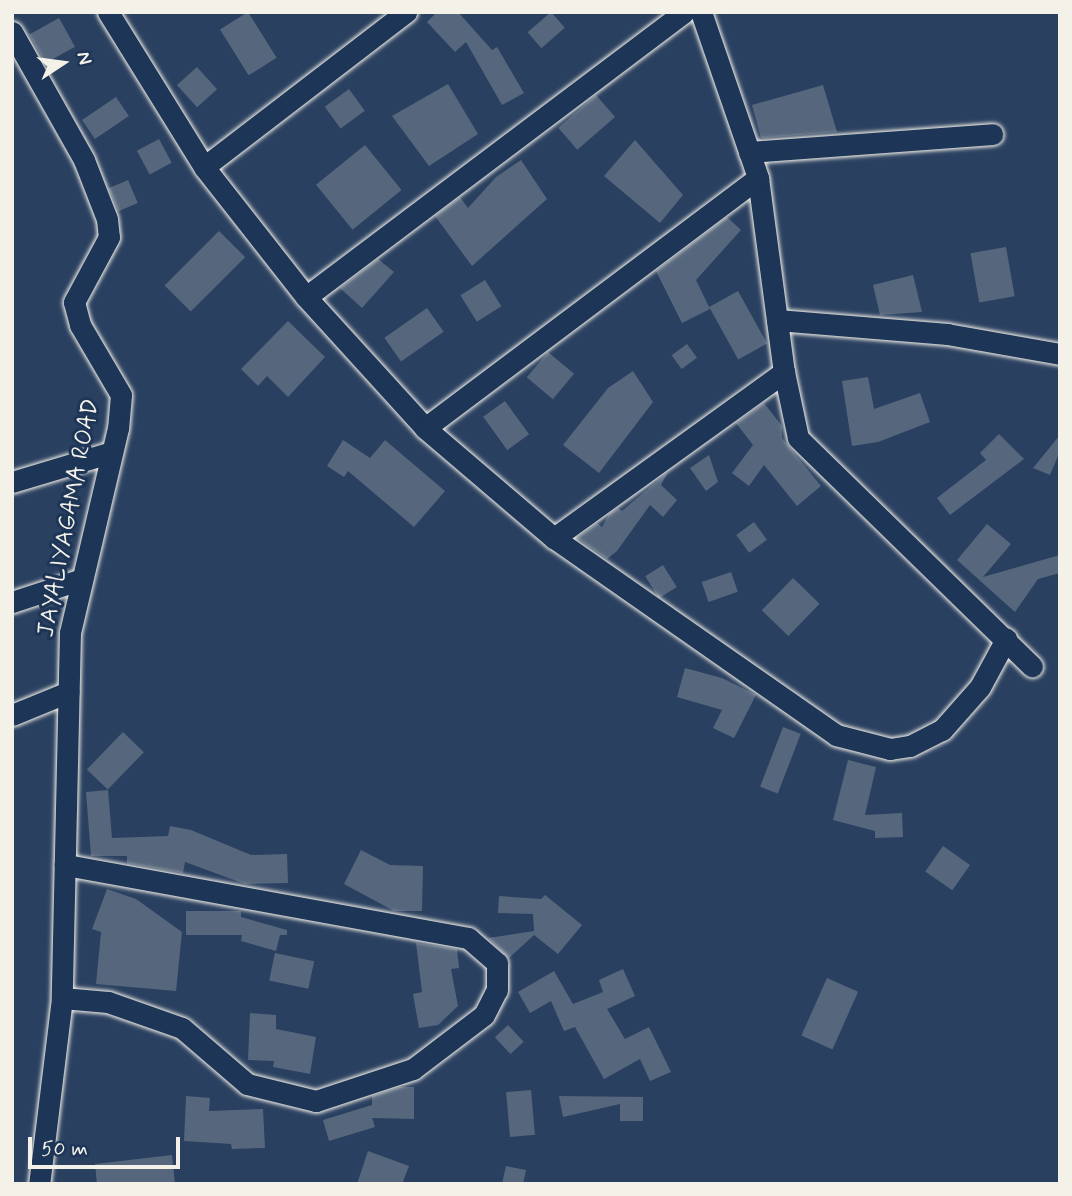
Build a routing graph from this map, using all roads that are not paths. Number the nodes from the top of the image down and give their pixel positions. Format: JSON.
{"nodes":[{"id":1,"x":108,"y":12,"type":"edge"},
{"id":2,"x":406,"y":12,"type":"edge"},
{"id":3,"x":684,"y":12,"type":"edge"},
{"id":4,"x":701,"y":12,"type":"edge"},
{"id":5,"x":12,"y":32,"type":"edge"},
{"id":6,"x":992,"y":134,"type":"dead end"},
{"id":7,"x":749,"y":152,"type":"junction"},
{"id":8,"x":205,"y":167,"type":"junction"},
{"id":9,"x":758,"y":178,"type":"junction"},
{"id":10,"x":306,"y":297,"type":"junction"},
{"id":11,"x":777,"y":320,"type":"junction"},
{"id":12,"x":1060,"y":354,"type":"edge"},
{"id":13,"x":784,"y":372,"type":"junction"},
{"id":14,"x":425,"y":428,"type":"junction"},
{"id":15,"x":112,"y":452,"type":"junction"},
{"id":16,"x":12,"y":482,"type":"edge"},
{"id":17,"x":554,"y":538,"type":"junction"},
{"id":18,"x":82,"y":579,"type":"junction"},
{"id":19,"x":12,"y":602,"type":"edge"},
{"id":20,"x":1006,"y":639,"type":"junction"},
{"id":21,"x":1032,"y":666,"type":"dead end"},
{"id":22,"x":68,"y":692,"type":"junction"},
{"id":23,"x":12,"y":715,"type":"edge"},
{"id":24,"x":65,"y":865,"type":"junction"},
{"id":25,"x":62,"y":998,"type":"junction"},
{"id":26,"x":39,"y":1184,"type":"edge"}],
"edges":[{"from":1,"to":8,"type":"street"},
{"from":2,"to":8,"type":"street"},
{"from":3,"to":10,"type":"street"},
{"from":4,"to":7,"type":"street"},
{"from":5,"to":15,"type":"street","name":"JAYALIYAGAMA ROAD"},
{"from":6,"to":7,"type":"street"},
{"from":7,"to":9,"type":"street"},
{"from":8,"to":10,"type":"street"},
{"from":9,"to":11,"type":"street"},
{"from":9,"to":14,"type":"street"},
{"from":10,"to":14,"type":"street"},
{"from":11,"to":12,"type":"street"},
{"from":11,"to":13,"type":"street"},
{"from":13,"to":17,"type":"street"},
{"from":13,"to":20,"type":"street"},
{"from":14,"to":17,"type":"street"},
{"from":15,"to":16,"type":"street"},
{"from":15,"to":18,"type":"street","name":"JAYALIYAGAMA ROAD"},
{"from":17,"to":20,"type":"street"},
{"from":18,"to":19,"type":"street"},
{"from":18,"to":22,"type":"street","name":"JAYALIYAGAMA ROAD"},
{"from":20,"to":21,"type":"street"},
{"from":22,"to":23,"type":"street"},
{"from":22,"to":24,"type":"street","name":"JAYALIYAGAMA ROAD"},
{"from":24,"to":25,"type":"street","name":"JAYALIYAGAMA ROAD"},
{"from":24,"to":25,"type":"street"},
{"from":25,"to":26,"type":"street","name":"JAYALIYAGAMA ROAD"}]}
